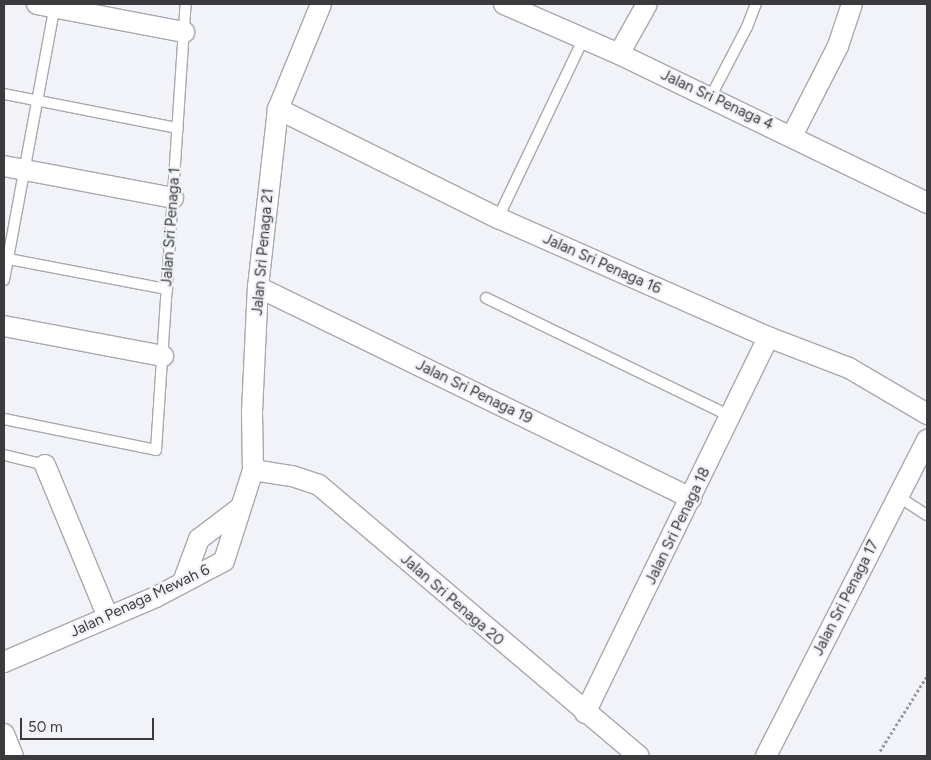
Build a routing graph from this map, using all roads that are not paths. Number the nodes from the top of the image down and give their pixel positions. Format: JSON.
{"nodes":[{"id":1,"x":186,"y":4,"type":"edge"},
{"id":2,"x":321,"y":4,"type":"edge"},
{"id":3,"x":504,"y":4,"type":"edge"},
{"id":4,"x":647,"y":4,"type":"edge"},
{"id":5,"x":756,"y":4,"type":"edge"},
{"id":6,"x":852,"y":4,"type":"edge"},
{"id":7,"x":49,"y":5,"type":"edge"},
{"id":8,"x":184,"y":32,"type":"junction"},
{"id":9,"x":583,"y":40,"type":"junction"},
{"id":10,"x":619,"y":54,"type":"junction"},
{"id":11,"x":4,"y":94,"type":"edge"},
{"id":12,"x":710,"y":98,"type":"junction"},
{"id":13,"x":37,"y":100,"type":"junction"},
{"id":14,"x":278,"y":109,"type":"junction"},
{"id":15,"x":178,"y":128,"type":"junction"},
{"id":16,"x":792,"y":136,"type":"junction"},
{"id":17,"x":4,"y":166,"type":"edge"},
{"id":18,"x":24,"y":170,"type":"junction"},
{"id":19,"x":173,"y":198,"type":"junction"},
{"id":20,"x":927,"y":204,"type":"edge"},
{"id":21,"x":498,"y":218,"type":"junction"},
{"id":22,"x":6,"y":258,"type":"edge"},
{"id":23,"x":4,"y":280,"type":"edge"},
{"id":24,"x":258,"y":287,"type":"junction"},
{"id":25,"x":167,"y":289,"type":"junction"},
{"id":26,"x":486,"y":298,"type":"dead end"},
{"id":27,"x":4,"y":326,"type":"edge"},
{"id":28,"x":768,"y":338,"type":"junction"},
{"id":29,"x":163,"y":356,"type":"junction"},
{"id":30,"x":927,"y":414,"type":"edge"},
{"id":31,"x":730,"y":416,"type":"junction"},
{"id":32,"x":4,"y":418,"type":"edge"},
{"id":33,"x":927,"y":440,"type":"edge"},
{"id":34,"x":4,"y":455,"type":"edge"},
{"id":35,"x":45,"y":465,"type":"joint"},
{"id":36,"x":253,"y":470,"type":"junction"},
{"id":37,"x":899,"y":496,"type":"junction"},
{"id":38,"x":691,"y":498,"type":"junction"},
{"id":39,"x":240,"y":508,"type":"junction"},
{"id":40,"x":927,"y":515,"type":"edge"},
{"id":41,"x":183,"y":582,"type":"junction"},
{"id":42,"x":108,"y":617,"type":"junction"},
{"id":43,"x":4,"y":662,"type":"edge"},
{"id":44,"x":585,"y":712,"type":"junction"},
{"id":45,"x":4,"y":734,"type":"edge"},
{"id":46,"x":13,"y":756,"type":"edge"},
{"id":47,"x":638,"y":756,"type":"edge"},
{"id":48,"x":766,"y":756,"type":"edge"}],
"edges":[{"from":1,"to":8,"type":"lane","name":"Jalan Sri Penaga 1"},
{"from":2,"to":14,"type":"street","name":"Jalan Sri Penaga 21"},
{"from":3,"to":9,"type":"street","name":"Jalan Sri Penaga 4"},
{"from":4,"to":10,"type":"street"},
{"from":5,"to":12,"type":"lane"},
{"from":6,"to":16,"type":"street"},
{"from":7,"to":8,"type":"street"},
{"from":7,"to":13,"type":"lane"},
{"from":8,"to":15,"type":"lane","name":"Jalan Sri Penaga 1"},
{"from":9,"to":10,"type":"street","name":"Jalan Sri Penaga 4"},
{"from":9,"to":21,"type":"lane"},
{"from":10,"to":12,"type":"street","name":"Jalan Sri Penaga 4"},
{"from":11,"to":13,"type":"lane"},
{"from":12,"to":16,"type":"street","name":"Jalan Sri Penaga 4"},
{"from":13,"to":15,"type":"lane"},
{"from":13,"to":18,"type":"lane"},
{"from":14,"to":21,"type":"street","name":"Jalan Sri Penaga 16"},
{"from":14,"to":24,"type":"street","name":"Jalan Sri Penaga 21"},
{"from":15,"to":19,"type":"lane","name":"Jalan Sri Penaga 1"},
{"from":16,"to":20,"type":"street","name":"Jalan Sri Penaga 4"},
{"from":17,"to":18,"type":"street"},
{"from":18,"to":19,"type":"street"},
{"from":18,"to":22,"type":"lane"},
{"from":19,"to":25,"type":"lane","name":"Jalan Sri Penaga 1"},
{"from":21,"to":28,"type":"street","name":"Jalan Sri Penaga 16"},
{"from":22,"to":23,"type":"lane"},
{"from":22,"to":25,"type":"lane"},
{"from":24,"to":36,"type":"street","name":"Jalan Sri Penaga 21"},
{"from":24,"to":38,"type":"street","name":"Jalan Sri Penaga 19"},
{"from":25,"to":29,"type":"lane","name":"Jalan Sri Penaga 1"},
{"from":26,"to":31,"type":"lane"},
{"from":27,"to":29,"type":"street"},
{"from":28,"to":30,"type":"street","name":"Jalan Sri Penaga 16"},
{"from":28,"to":31,"type":"street","name":"Jalan Sri Penaga 18"},
{"from":29,"to":32,"type":"lane","name":"Jalan Sri Penaga 1"},
{"from":31,"to":38,"type":"street","name":"Jalan Sri Penaga 18"},
{"from":33,"to":37,"type":"street","name":"Jalan Sri Penaga 17"},
{"from":34,"to":35,"type":"lane"},
{"from":35,"to":42,"type":"street"},
{"from":36,"to":39,"type":"street","name":"Jalan Sri Penaga 21"},
{"from":36,"to":44,"type":"street","name":"Jalan Sri Penaga 20"},
{"from":37,"to":40,"type":"lane"},
{"from":37,"to":48,"type":"street","name":"Jalan Sri Penaga 17"},
{"from":38,"to":44,"type":"street","name":"Jalan Sri Penaga 18"},
{"from":39,"to":41,"type":"street"},
{"from":39,"to":41,"type":"street","name":"Jalan Penaga Mewah 6"},
{"from":41,"to":42,"type":"street","name":"Jalan Penaga Mewah 6"},
{"from":42,"to":43,"type":"street","name":"Jalan Penaga Mewah 6"},
{"from":44,"to":47,"type":"street","name":"Jalan Sri Penaga 20"},
{"from":45,"to":46,"type":"street"}]}
